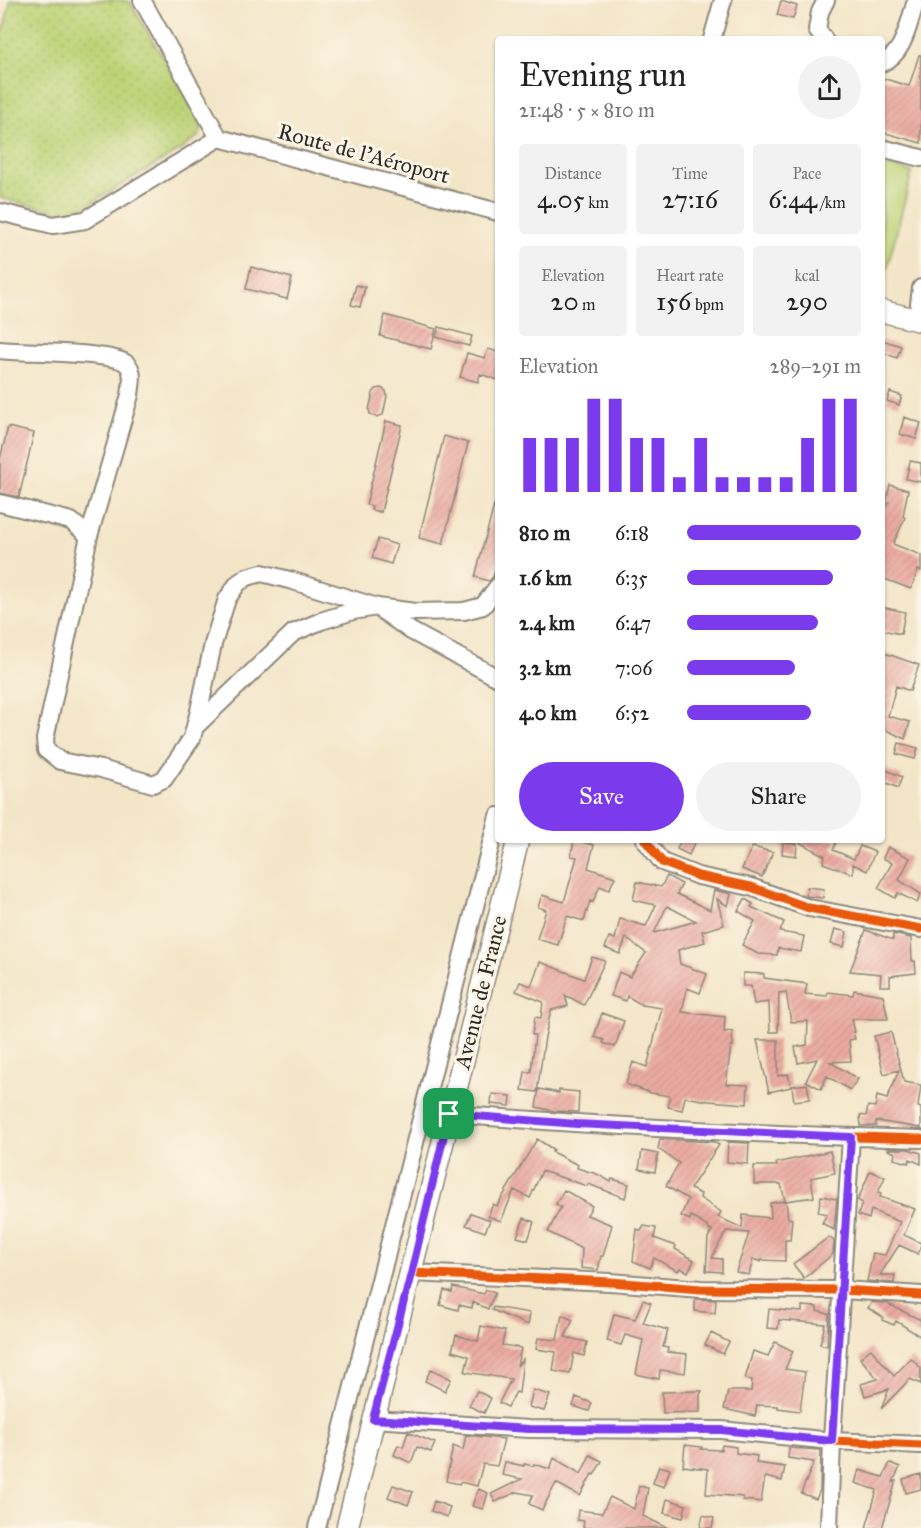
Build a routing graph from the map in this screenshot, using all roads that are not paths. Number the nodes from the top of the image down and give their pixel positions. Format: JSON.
{"nodes":[{"id":1,"x":142,"y":0,"type":"edge"},
{"id":2,"x":711,"y":0,"type":"edge"},
{"id":3,"x":723,"y":0,"type":"edge"},
{"id":4,"x":826,"y":0,"type":"edge"},
{"id":5,"x":913,"y":3,"type":"edge"},
{"id":6,"x":702,"y":36,"type":"edge"},
{"id":7,"x":713,"y":36,"type":"edge"},
{"id":8,"x":822,"y":36,"type":"edge"},
{"id":9,"x":885,"y":62,"type":"edge"},
{"id":10,"x":219,"y":138,"type":"junction"},
{"id":11,"x":885,"y":149,"type":"edge"},
{"id":12,"x":921,"y":158,"type":"edge"},
{"id":13,"x":495,"y":211,"type":"edge"},
{"id":14,"x":0,"y":212,"type":"edge"},
{"id":15,"x":921,"y":288,"type":"edge"},
{"id":16,"x":885,"y":312,"type":"edge"},
{"id":17,"x":919,"y":320,"type":"edge"},
{"id":18,"x":0,"y":350,"type":"edge"},
{"id":19,"x":0,"y":503,"type":"edge"},
{"id":20,"x":89,"y":536,"type":"junction"},
{"id":21,"x":495,"y":590,"type":"edge"},
{"id":22,"x":377,"y":607,"type":"junction"},
{"id":23,"x":495,"y":676,"type":"edge"},
{"id":24,"x":195,"y":727,"type":"junction"},
{"id":25,"x":495,"y":828,"type":"edge"},
{"id":26,"x":517,"y":843,"type":"edge"},
{"id":27,"x":647,"y":843,"type":"edge"},
{"id":28,"x":921,"y":929,"type":"edge"},
{"id":29,"x":449,"y":1114,"type":"junction"},
{"id":30,"x":851,"y":1137,"type":"junction"},
{"id":31,"x":921,"y":1139,"type":"edge"},
{"id":32,"x":411,"y":1274,"type":"junction"},
{"id":33,"x":842,"y":1290,"type":"junction"},
{"id":34,"x":921,"y":1295,"type":"edge"},
{"id":35,"x":373,"y":1419,"type":"junction"},
{"id":36,"x":832,"y":1441,"type":"junction"},
{"id":37,"x":921,"y":1445,"type":"edge"},
{"id":38,"x":317,"y":1528,"type":"edge"},
{"id":39,"x":347,"y":1528,"type":"edge"},
{"id":40,"x":829,"y":1528,"type":"edge"}],
"edges":[{"from":1,"to":10,"type":"street"},
{"from":2,"to":6,"type":"street"},
{"from":3,"to":7,"type":"street"},
{"from":4,"to":8,"type":"street"},
{"from":5,"to":9,"type":"street"},
{"from":10,"to":13,"type":"street","name":"Route de l'Aéroport"},
{"from":10,"to":14,"type":"street"},
{"from":11,"to":12,"type":"street"},
{"from":15,"to":17,"type":"street"},
{"from":16,"to":17,"type":"main road"},
{"from":18,"to":20,"type":"street"},
{"from":19,"to":20,"type":"street"},
{"from":20,"to":24,"type":"street"},
{"from":21,"to":22,"type":"street"},
{"from":22,"to":23,"type":"street"},
{"from":22,"to":24,"type":"street"},
{"from":22,"to":24,"type":"street"},
{"from":25,"to":38,"type":"street"},
{"from":26,"to":29,"type":"main road","name":"Avenue de France"},
{"from":27,"to":28,"type":"street"},
{"from":29,"to":30,"type":"street"},
{"from":29,"to":32,"type":"main road","name":"Avenue de France"},
{"from":30,"to":31,"type":"street"},
{"from":30,"to":33,"type":"street"},
{"from":32,"to":33,"type":"street"},
{"from":32,"to":35,"type":"main road","name":"Avenue de France"},
{"from":33,"to":34,"type":"street"},
{"from":33,"to":36,"type":"street"},
{"from":35,"to":36,"type":"street"},
{"from":35,"to":39,"type":"main road","name":"Avenue de France"},
{"from":36,"to":37,"type":"street"},
{"from":36,"to":40,"type":"street"}]}
